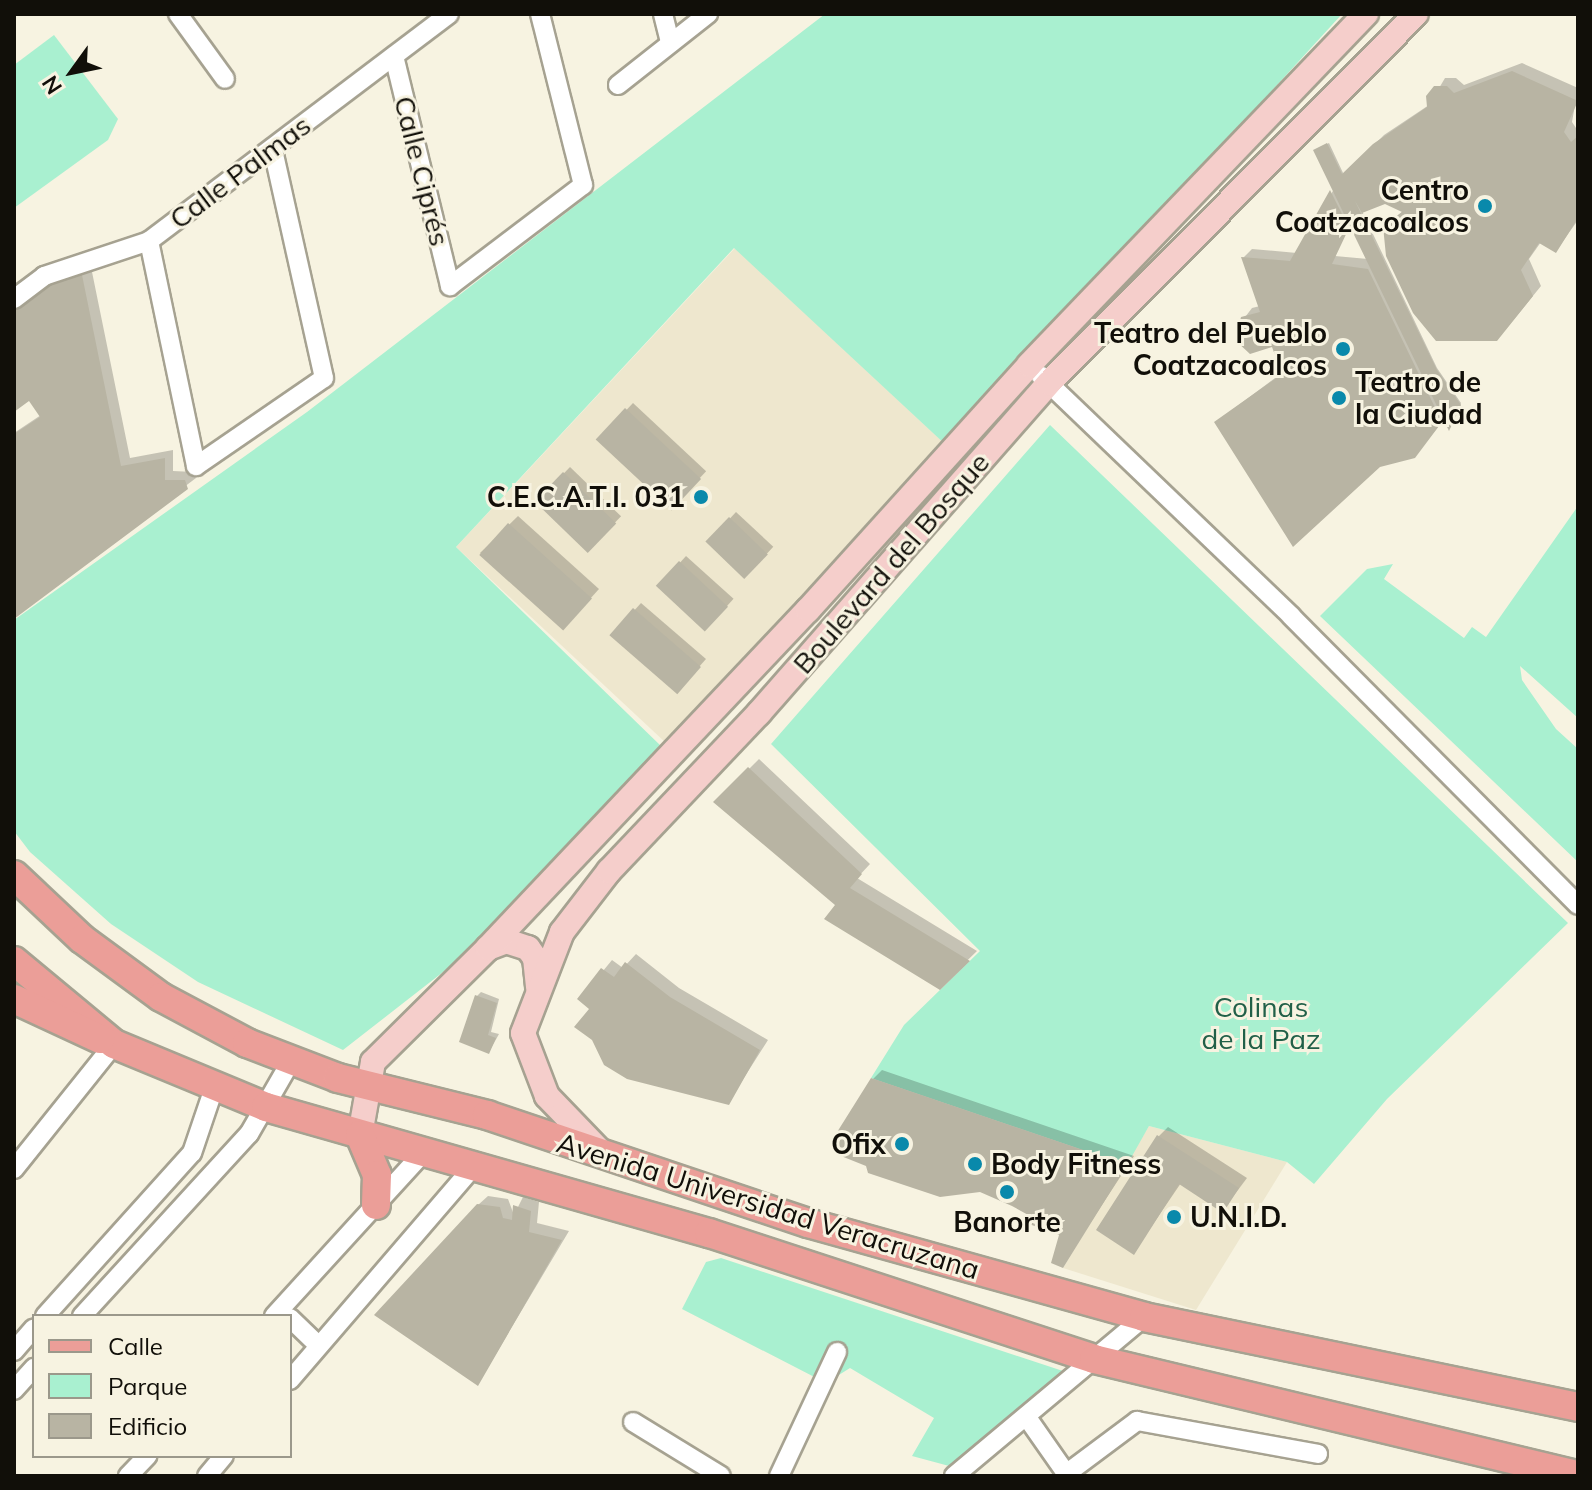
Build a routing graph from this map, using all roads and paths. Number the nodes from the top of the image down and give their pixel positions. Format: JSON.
{"nodes":[{"id":1,"x":178,"y":14,"type":"edge"},
{"id":2,"x":449,"y":14,"type":"edge"},
{"id":3,"x":540,"y":14,"type":"edge"},
{"id":4,"x":663,"y":14,"type":"edge"},
{"id":5,"x":708,"y":14,"type":"edge"},
{"id":6,"x":1366,"y":14,"type":"edge"},
{"id":7,"x":1416,"y":14,"type":"edge"},
{"id":8,"x":670,"y":43,"type":"junction"},
{"id":9,"x":394,"y":56,"type":"junction"},
{"id":10,"x":225,"y":79,"type":"dead end"},
{"id":11,"x":618,"y":85,"type":"dead end"},
{"id":12,"x":273,"y":149,"type":"junction"},
{"id":13,"x":149,"y":241,"type":"junction"},
{"id":14,"x":14,"y":299,"type":"edge"},
{"id":15,"x":1029,"y":365,"type":"junction"},
{"id":16,"x":1049,"y":383,"type":"junction"},
{"id":17,"x":14,"y":875,"type":"edge"},
{"id":18,"x":1578,"y":905,"type":"edge"},
{"id":19,"x":488,"y":948,"type":"junction"},
{"id":20,"x":14,"y":961,"type":"edge"},
{"id":21,"x":538,"y":988,"type":"junction"},
{"id":22,"x":14,"y":999,"type":"edge"},
{"id":23,"x":114,"y":1044,"type":"junction"},
{"id":24,"x":291,"y":1061,"type":"junction"},
{"id":25,"x":366,"y":1084,"type":"junction"},
{"id":26,"x":214,"y":1088,"type":"junction"},
{"id":27,"x":266,"y":1107,"type":"junction"},
{"id":28,"x":360,"y":1135,"type":"junction"},
{"id":29,"x":424,"y":1152,"type":"junction"},
{"id":30,"x":192,"y":1153,"type":"junction"},
{"id":31,"x":609,"y":1159,"type":"junction"},
{"id":32,"x":473,"y":1167,"type":"junction"},
{"id":33,"x":14,"y":1169,"type":"edge"},
{"id":34,"x":216,"y":1170,"type":"junction"},
{"id":35,"x":376,"y":1205,"type":"junction"},
{"id":36,"x":875,"y":1242,"type":"junction"},
{"id":37,"x":773,"y":1254,"type":"junction"},
{"id":38,"x":47,"y":1314,"type":"edge"},
{"id":39,"x":84,"y":1314,"type":"edge"},
{"id":40,"x":284,"y":1314,"type":"edge"},
{"id":41,"x":1144,"y":1317,"type":"junction"},
{"id":42,"x":292,"y":1323,"type":"edge"},
{"id":43,"x":32,"y":1330,"type":"edge"},
{"id":44,"x":319,"y":1346,"type":"junction"},
{"id":45,"x":14,"y":1351,"type":"edge"},
{"id":46,"x":837,"y":1352,"type":"dead end"},
{"id":47,"x":1094,"y":1359,"type":"junction"},
{"id":48,"x":32,"y":1370,"type":"edge"},
{"id":49,"x":292,"y":1378,"type":"edge"},
{"id":50,"x":14,"y":1390,"type":"edge"},
{"id":51,"x":1578,"y":1407,"type":"edge"},
{"id":52,"x":1026,"y":1416,"type":"junction"},
{"id":53,"x":633,"y":1422,"type":"dead end"},
{"id":54,"x":1318,"y":1454,"type":"dead end"},
{"id":55,"x":145,"y":1458,"type":"edge"},
{"id":56,"x":222,"y":1458,"type":"edge"},
{"id":57,"x":786,"y":1474,"type":"edge"},
{"id":58,"x":1067,"y":1475,"type":"edge"},
{"id":59,"x":1578,"y":1475,"type":"edge"},
{"id":60,"x":128,"y":1476,"type":"edge"},
{"id":61,"x":207,"y":1476,"type":"edge"},
{"id":62,"x":721,"y":1476,"type":"edge"},
{"id":63,"x":954,"y":1476,"type":"edge"}],
"edges":[{"from":1,"to":10,"type":"street"},
{"from":2,"to":9,"type":"street","name":"Calle Palmas"},
{"from":3,"to":9,"type":"street","name":"Calle Ciprés"},
{"from":4,"to":8,"type":"street"},
{"from":5,"to":8,"type":"street"},
{"from":6,"to":15,"type":"main road","name":"Boulevard del Bosque"},
{"from":7,"to":16,"type":"main road","name":"Boulevard del Bosque"},
{"from":8,"to":11,"type":"street"},
{"from":9,"to":12,"type":"street","name":"Calle Palmas"},
{"from":12,"to":13,"type":"street","name":"Calle Palmas"},
{"from":12,"to":13,"type":"street"},
{"from":13,"to":14,"type":"street","name":"Calle Palmas"},
{"from":15,"to":16,"type":"street"},
{"from":15,"to":19,"type":"main road","name":"Boulevard del Bosque"},
{"from":16,"to":18,"type":"street"},
{"from":16,"to":21,"type":"main road","name":"Boulevard del Bosque"},
{"from":17,"to":24,"type":"main road","name":"Avenida Universidad Veracruzana"},
{"from":19,"to":21,"type":"main road"},
{"from":19,"to":25,"type":"main road","name":"Boulevard del Bosque"},
{"from":20,"to":23,"type":"main road","name":"Avenida Universidad Veracruzana"},
{"from":21,"to":31,"type":"main road","name":"Boulevard del Bosque"},
{"from":22,"to":23,"type":"main road"},
{"from":23,"to":26,"type":"main road","name":"Avenida Universidad Veracruzana"},
{"from":23,"to":33,"type":"street"},
{"from":24,"to":25,"type":"main road","name":"Avenida Universidad Veracruzana"},
{"from":24,"to":27,"type":"street"},
{"from":25,"to":28,"type":"main road","name":"Boulevard del Bosque"},
{"from":25,"to":31,"type":"main road","name":"Avenida Universidad Veracruzana"},
{"from":26,"to":27,"type":"main road","name":"Avenida Universidad Veracruzana"},
{"from":26,"to":30,"type":"street"},
{"from":27,"to":28,"type":"main road","name":"Avenida Universidad Veracruzana"},
{"from":27,"to":34,"type":"street"},
{"from":28,"to":29,"type":"main road","name":"Avenida Universidad Veracruzana"},
{"from":28,"to":35,"type":"main road"},
{"from":29,"to":32,"type":"main road","name":"Avenida Universidad Veracruzana"},
{"from":29,"to":35,"type":"street"},
{"from":30,"to":34,"type":"street"},
{"from":30,"to":38,"type":"street"},
{"from":31,"to":36,"type":"main road","name":"Avenida Universidad Veracruzana"},
{"from":32,"to":37,"type":"main road","name":"Avenida Universidad Veracruzana"},
{"from":32,"to":44,"type":"street"},
{"from":34,"to":39,"type":"street"},
{"from":35,"to":40,"type":"street"},
{"from":36,"to":37,"type":"main road"},
{"from":36,"to":41,"type":"main road","name":"Avenida Universidad Veracruzana"},
{"from":37,"to":47,"type":"main road","name":"Avenida Universidad Veracruzana"},
{"from":41,"to":47,"type":"street"},
{"from":41,"to":51,"type":"main road","name":"Avenida Universidad Veracruzana"},
{"from":42,"to":44,"type":"street"},
{"from":43,"to":45,"type":"street"},
{"from":44,"to":49,"type":"street"},
{"from":46,"to":57,"type":"street"},
{"from":47,"to":52,"type":"street"},
{"from":47,"to":59,"type":"main road","name":"Avenida Universidad Veracruzana"},
{"from":48,"to":50,"type":"street"},
{"from":52,"to":58,"type":"street"},
{"from":52,"to":63,"type":"street"},
{"from":53,"to":62,"type":"street"},
{"from":54,"to":58,"type":"street"},
{"from":55,"to":60,"type":"street"},
{"from":56,"to":61,"type":"street"}]}
